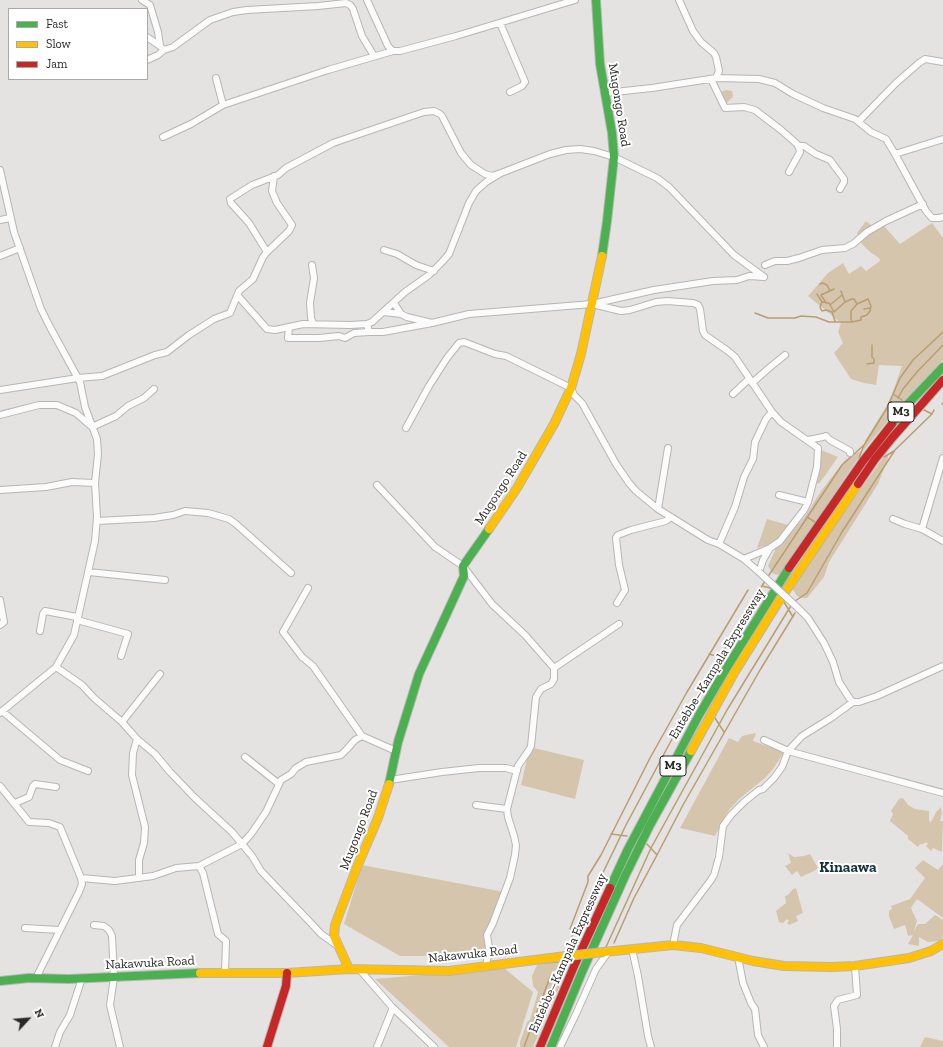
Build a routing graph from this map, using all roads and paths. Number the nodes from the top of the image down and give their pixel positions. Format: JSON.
{"nodes":[{"id":1,"x":142,"y":0,"type":"edge"},
{"id":2,"x":367,"y":0,"type":"edge"},
{"id":3,"x":575,"y":0,"type":"edge"},
{"id":4,"x":596,"y":0,"type":"edge"},
{"id":5,"x":679,"y":0,"type":"edge"},
{"id":6,"x":500,"y":23,"type":"junction"},
{"id":7,"x":148,"y":38,"type":"edge"},
{"id":8,"x":162,"y":48,"type":"junction"},
{"id":9,"x":392,"y":51,"type":"junction"},
{"id":10,"x":374,"y":56,"type":"junction"},
{"id":11,"x":148,"y":59,"type":"edge"},
{"id":12,"x":943,"y":62,"type":"edge"},
{"id":13,"x":216,"y":78,"type":"dead end"},
{"id":14,"x":714,"y":78,"type":"junction"},
{"id":15,"x":510,"y":92,"type":"dead end"},
{"id":16,"x":605,"y":93,"type":"junction"},
{"id":17,"x":223,"y":105,"type":"junction"},
{"id":18,"x":859,"y":121,"type":"junction"},
{"id":19,"x":162,"y":137,"type":"dead end"},
{"id":20,"x":943,"y":139,"type":"edge"},
{"id":21,"x":799,"y":146,"type":"junction"},
{"id":22,"x":895,"y":154,"type":"junction"},
{"id":23,"x":614,"y":157,"type":"junction"},
{"id":24,"x":0,"y":170,"type":"edge"},
{"id":25,"x":789,"y":172,"type":"dead end"},
{"id":26,"x":501,"y":173,"type":"junction"},
{"id":27,"x":274,"y":176,"type":"junction"},
{"id":28,"x":840,"y":189,"type":"dead end"},
{"id":29,"x":922,"y":204,"type":"junction"},
{"id":30,"x":943,"y":216,"type":"edge"},
{"id":31,"x":10,"y":218,"type":"junction"},
{"id":32,"x":0,"y":220,"type":"edge"},
{"id":33,"x":20,"y":248,"type":"junction"},
{"id":34,"x":384,"y":250,"type":"dead end"},
{"id":35,"x":267,"y":252,"type":"junction"},
{"id":36,"x":0,"y":256,"type":"edge"},
{"id":37,"x":312,"y":265,"type":"dead end"},
{"id":38,"x":765,"y":265,"type":"dead end"},
{"id":39,"x":434,"y":271,"type":"junction"},
{"id":40,"x":238,"y":296,"type":"junction"},
{"id":41,"x":394,"y":303,"type":"junction"},
{"id":42,"x":592,"y":304,"type":"junction"},
{"id":43,"x":384,"y":312,"type":"junction"},
{"id":44,"x":401,"y":314,"type":"junction"},
{"id":45,"x":407,"y":317,"type":"junction"},
{"id":46,"x":314,"y":323,"type":"junction"},
{"id":47,"x":432,"y":323,"type":"junction"},
{"id":48,"x":367,"y":324,"type":"junction"},
{"id":49,"x":289,"y":327,"type":"junction"},
{"id":50,"x":406,"y":328,"type":"junction"},
{"id":51,"x":369,"y":332,"type":"junction"},
{"id":52,"x":785,"y":356,"type":"dead end"},
{"id":53,"x":943,"y":367,"type":"edge"},
{"id":54,"x":78,"y":378,"type":"junction"},
{"id":55,"x":943,"y":380,"type":"edge"},
{"id":56,"x":751,"y":381,"type":"junction"},
{"id":57,"x":571,"y":388,"type":"junction"},
{"id":58,"x":154,"y":389,"type":"dead end"},
{"id":59,"x":0,"y":390,"type":"edge"},
{"id":60,"x":733,"y":394,"type":"dead end"},
{"id":61,"x":85,"y":407,"type":"junction"},
{"id":62,"x":772,"y":412,"type":"junction"},
{"id":63,"x":76,"y":413,"type":"junction"},
{"id":64,"x":0,"y":414,"type":"edge"},
{"id":65,"x":92,"y":427,"type":"junction"},
{"id":66,"x":406,"y":428,"type":"dead end"},
{"id":67,"x":808,"y":440,"type":"junction"},
{"id":68,"x":668,"y":448,"type":"dead end"},
{"id":69,"x":850,"y":453,"type":"dead end"},
{"id":70,"x":943,"y":458,"type":"edge"},
{"id":71,"x":95,"y":483,"type":"junction"},
{"id":72,"x":377,"y":485,"type":"dead end"},
{"id":73,"x":12,"y":486,"type":"dead end"},
{"id":74,"x":0,"y":490,"type":"edge"},
{"id":75,"x":779,"y":495,"type":"dead end"},
{"id":76,"x":808,"y":502,"type":"junction"},
{"id":77,"x":658,"y":509,"type":"junction"},
{"id":78,"x":671,"y":516,"type":"junction"},
{"id":79,"x":892,"y":519,"type":"dead end"},
{"id":80,"x":97,"y":521,"type":"junction"},
{"id":81,"x":922,"y":529,"type":"junction"},
{"id":82,"x":943,"y":541,"type":"edge"},
{"id":83,"x":719,"y":544,"type":"junction"},
{"id":84,"x":770,"y":548,"type":"junction"},
{"id":85,"x":744,"y":559,"type":"junction"},
{"id":86,"x":463,"y":566,"type":"junction"},
{"id":87,"x":89,"y":572,"type":"junction"},
{"id":88,"x":759,"y":572,"type":"junction"},
{"id":89,"x":291,"y":573,"type":"dead end"},
{"id":90,"x":165,"y":580,"type":"dead end"},
{"id":91,"x":308,"y":588,"type":"dead end"},
{"id":92,"x":0,"y":600,"type":"edge"},
{"id":93,"x":617,"y":603,"type":"dead end"},
{"id":94,"x":77,"y":618,"type":"junction"},
{"id":95,"x":619,"y":624,"type":"dead end"},
{"id":96,"x":0,"y":625,"type":"edge"},
{"id":97,"x":40,"y":631,"type":"dead end"},
{"id":98,"x":121,"y":656,"type":"dead end"},
{"id":99,"x":943,"y":666,"type":"edge"},
{"id":100,"x":56,"y":667,"type":"junction"},
{"id":101,"x":554,"y":668,"type":"junction"},
{"id":102,"x":160,"y":674,"type":"dead end"},
{"id":103,"x":853,"y":702,"type":"junction"},
{"id":104,"x":1,"y":712,"type":"edge"},
{"id":105,"x":122,"y":722,"type":"junction"},
{"id":106,"x":362,"y":736,"type":"junction"},
{"id":107,"x":137,"y":739,"type":"junction"},
{"id":108,"x":764,"y":740,"type":"dead end"},
{"id":109,"x":396,"y":751,"type":"junction"},
{"id":110,"x":788,"y":751,"type":"junction"},
{"id":111,"x":245,"y":757,"type":"dead end"},
{"id":112,"x":88,"y":771,"type":"dead end"},
{"id":113,"x":516,"y":771,"type":"junction"},
{"id":114,"x":390,"y":780,"type":"junction"},
{"id":115,"x":279,"y":784,"type":"junction"},
{"id":116,"x":0,"y":786,"type":"edge"},
{"id":117,"x":56,"y":787,"type":"dead end"},
{"id":118,"x":943,"y":794,"type":"edge"},
{"id":119,"x":15,"y":803,"type":"junction"},
{"id":120,"x":476,"y":805,"type":"dead end"},
{"id":121,"x":507,"y":809,"type":"junction"},
{"id":122,"x":242,"y":844,"type":"junction"},
{"id":123,"x":199,"y":866,"type":"junction"},
{"id":124,"x":81,"y":878,"type":"junction"},
{"id":125,"x":140,"y":878,"type":"junction"},
{"id":126,"x":94,"y":925,"type":"dead end"},
{"id":127,"x":25,"y":928,"type":"dead end"},
{"id":128,"x":59,"y":930,"type":"junction"},
{"id":129,"x":943,"y":944,"type":"edge"},
{"id":130,"x":673,"y":945,"type":"junction"},
{"id":131,"x":338,"y":946,"type":"junction"},
{"id":132,"x":632,"y":949,"type":"junction"},
{"id":133,"x":607,"y":951,"type":"junction"},
{"id":134,"x":738,"y":957,"type":"junction"},
{"id":135,"x":855,"y":966,"type":"junction"},
{"id":136,"x":486,"y":967,"type":"junction"},
{"id":137,"x":349,"y":968,"type":"junction"},
{"id":138,"x":360,"y":970,"type":"junction"},
{"id":139,"x":226,"y":973,"type":"junction"},
{"id":140,"x":287,"y":973,"type":"junction"},
{"id":141,"x":36,"y":978,"type":"junction"},
{"id":142,"x":82,"y":978,"type":"junction"},
{"id":143,"x":114,"y":978,"type":"junction"},
{"id":144,"x":0,"y":981,"type":"edge"},
{"id":145,"x":392,"y":1007,"type":"junction"},
{"id":146,"x":55,"y":1047,"type":"edge"},
{"id":147,"x":120,"y":1047,"type":"edge"},
{"id":148,"x":267,"y":1047,"type":"edge"},
{"id":149,"x":377,"y":1047,"type":"edge"},
{"id":150,"x":434,"y":1047,"type":"edge"},
{"id":151,"x":540,"y":1047,"type":"edge"},
{"id":152,"x":551,"y":1047,"type":"edge"},
{"id":153,"x":560,"y":1047,"type":"edge"},
{"id":154,"x":651,"y":1047,"type":"edge"},
{"id":155,"x":764,"y":1047,"type":"edge"},
{"id":156,"x":837,"y":1047,"type":"edge"}],
"edges":[{"from":1,"to":8,"type":"street"},
{"from":2,"to":9,"type":"street"},
{"from":3,"to":6,"type":"street"},
{"from":4,"to":16,"type":"main road","name":"Mugongo Road"},
{"from":5,"to":14,"type":"street"},
{"from":6,"to":9,"type":"street"},
{"from":6,"to":15,"type":"street"},
{"from":7,"to":8,"type":"street"},
{"from":8,"to":10,"type":"street"},
{"from":8,"to":11,"type":"street"},
{"from":9,"to":10,"type":"street"},
{"from":10,"to":17,"type":"street"},
{"from":12,"to":18,"type":"street"},
{"from":13,"to":17,"type":"street"},
{"from":14,"to":16,"type":"street"},
{"from":14,"to":18,"type":"street"},
{"from":14,"to":21,"type":"street"},
{"from":16,"to":23,"type":"main road","name":"Mugongo Road"},
{"from":17,"to":19,"type":"street"},
{"from":18,"to":22,"type":"street"},
{"from":20,"to":22,"type":"street"},
{"from":21,"to":25,"type":"street"},
{"from":21,"to":28,"type":"street"},
{"from":22,"to":29,"type":"street"},
{"from":23,"to":26,"type":"street"},
{"from":23,"to":42,"type":"main road","name":"Mugongo Road"},
{"from":23,"to":42,"type":"street"},
{"from":24,"to":31,"type":"street"},
{"from":26,"to":27,"type":"street"},
{"from":26,"to":39,"type":"street"},
{"from":27,"to":35,"type":"street"},
{"from":27,"to":35,"type":"street"},
{"from":29,"to":30,"type":"street"},
{"from":29,"to":38,"type":"street"},
{"from":31,"to":32,"type":"street"},
{"from":31,"to":33,"type":"street"},
{"from":33,"to":36,"type":"street"},
{"from":33,"to":54,"type":"street"},
{"from":34,"to":39,"type":"street"},
{"from":35,"to":40,"type":"street"},
{"from":37,"to":46,"type":"street"},
{"from":39,"to":41,"type":"street"},
{"from":40,"to":49,"type":"street"},
{"from":40,"to":54,"type":"street"},
{"from":41,"to":43,"type":"street"},
{"from":41,"to":44,"type":"street"},
{"from":42,"to":47,"type":"street"},
{"from":42,"to":56,"type":"street"},
{"from":42,"to":57,"type":"main road","name":"Mugongo Road"},
{"from":43,"to":44,"type":"street"},
{"from":43,"to":48,"type":"street"},
{"from":44,"to":45,"type":"street"},
{"from":45,"to":47,"type":"street"},
{"from":45,"to":50,"type":"street"},
{"from":46,"to":48,"type":"street"},
{"from":46,"to":49,"type":"street"},
{"from":47,"to":50,"type":"street"},
{"from":48,"to":51,"type":"street"},
{"from":49,"to":51,"type":"street"},
{"from":50,"to":51,"type":"street"},
{"from":52,"to":56,"type":"street"},
{"from":53,"to":151,"type":"main road","name":"Entebbe–Kampala Expressway","number":"M3"},
{"from":54,"to":59,"type":"street"},
{"from":54,"to":61,"type":"street"},
{"from":55,"to":152,"type":"main road","name":"Entebbe–Kampala Expressway","number":"M3"},
{"from":56,"to":60,"type":"street"},
{"from":56,"to":62,"type":"street"},
{"from":57,"to":66,"type":"street"},
{"from":57,"to":77,"type":"street"},
{"from":57,"to":86,"type":"main road","name":"Mugongo Road"},
{"from":58,"to":65,"type":"street"},
{"from":61,"to":63,"type":"street"},
{"from":61,"to":65,"type":"street"},
{"from":62,"to":67,"type":"street"},
{"from":62,"to":83,"type":"street"},
{"from":63,"to":64,"type":"street"},
{"from":63,"to":65,"type":"street"},
{"from":65,"to":71,"type":"street"},
{"from":67,"to":69,"type":"street"},
{"from":67,"to":76,"type":"street"},
{"from":68,"to":77,"type":"street"},
{"from":70,"to":81,"type":"street"},
{"from":71,"to":73,"type":"street"},
{"from":71,"to":74,"type":"street"},
{"from":71,"to":80,"type":"street"},
{"from":72,"to":86,"type":"street"},
{"from":75,"to":76,"type":"street"},
{"from":76,"to":84,"type":"street"},
{"from":77,"to":78,"type":"street"},
{"from":78,"to":83,"type":"street"},
{"from":78,"to":93,"type":"street"},
{"from":79,"to":81,"type":"street"},
{"from":80,"to":87,"type":"street"},
{"from":80,"to":89,"type":"street"},
{"from":81,"to":82,"type":"street"},
{"from":83,"to":85,"type":"street"},
{"from":84,"to":85,"type":"street"},
{"from":84,"to":88,"type":"street"},
{"from":85,"to":88,"type":"street"},
{"from":86,"to":101,"type":"street"},
{"from":86,"to":109,"type":"main road","name":"Mugongo Road"},
{"from":87,"to":90,"type":"street"},
{"from":87,"to":94,"type":"street"},
{"from":88,"to":103,"type":"street","bridge":true},
{"from":91,"to":106,"type":"street"},
{"from":92,"to":96,"type":"street"},
{"from":94,"to":97,"type":"street"},
{"from":94,"to":98,"type":"street"},
{"from":94,"to":100,"type":"street"},
{"from":95,"to":101,"type":"street"},
{"from":99,"to":103,"type":"street"},
{"from":100,"to":104,"type":"street"},
{"from":100,"to":105,"type":"street"},
{"from":101,"to":113,"type":"street"},
{"from":102,"to":105,"type":"street"},
{"from":103,"to":110,"type":"street"},
{"from":104,"to":112,"type":"street"},
{"from":105,"to":107,"type":"street"},
{"from":106,"to":109,"type":"street"},
{"from":106,"to":115,"type":"street"},
{"from":107,"to":122,"type":"street"},
{"from":107,"to":125,"type":"street"},
{"from":108,"to":110,"type":"street"},
{"from":109,"to":114,"type":"main road","name":"Mugongo Road"},
{"from":110,"to":118,"type":"street"},
{"from":110,"to":130,"type":"street"},
{"from":111,"to":115,"type":"street"},
{"from":113,"to":114,"type":"street"},
{"from":113,"to":121,"type":"street"},
{"from":114,"to":131,"type":"main road","name":"Mugongo Road"},
{"from":115,"to":122,"type":"street"},
{"from":116,"to":119,"type":"street"},
{"from":117,"to":119,"type":"street"},
{"from":119,"to":124,"type":"street"},
{"from":120,"to":121,"type":"street"},
{"from":121,"to":136,"type":"street"},
{"from":122,"to":123,"type":"street"},
{"from":122,"to":131,"type":"street"},
{"from":123,"to":125,"type":"street"},
{"from":123,"to":139,"type":"street"},
{"from":124,"to":125,"type":"street"},
{"from":124,"to":128,"type":"street"},
{"from":126,"to":143,"type":"street"},
{"from":127,"to":128,"type":"street"},
{"from":128,"to":141,"type":"street"},
{"from":129,"to":135,"type":"main road","name":"Nakawuka Road"},
{"from":130,"to":132,"type":"main road","name":"Nakawuka Road"},
{"from":130,"to":134,"type":"main road","name":"Nakawuka Road"},
{"from":131,"to":137,"type":"main road","name":"Mugongo Road"},
{"from":132,"to":133,"type":"main road","name":"Nakawuka Road"},
{"from":132,"to":154,"type":"street"},
{"from":133,"to":136,"type":"main road","name":"Nakawuka Road","bridge":true},
{"from":133,"to":153,"type":"street"},
{"from":134,"to":135,"type":"main road","name":"Nakawuka Road"},
{"from":134,"to":155,"type":"street"},
{"from":135,"to":156,"type":"street"},
{"from":136,"to":138,"type":"main road","name":"Nakawuka Road"},
{"from":137,"to":138,"type":"main road","name":"Nakawuka Road"},
{"from":137,"to":140,"type":"main road","name":"Nakawuka Road"},
{"from":138,"to":145,"type":"street"},
{"from":139,"to":140,"type":"main road","name":"Nakawuka Road"},
{"from":139,"to":143,"type":"main road","name":"Nakawuka Road"},
{"from":140,"to":148,"type":"main road"},
{"from":141,"to":142,"type":"main road","name":"Nakawuka Road"},
{"from":141,"to":144,"type":"main road","name":"Nakawuka Road"},
{"from":142,"to":143,"type":"main road","name":"Nakawuka Road"},
{"from":142,"to":146,"type":"street"},
{"from":143,"to":147,"type":"street"},
{"from":145,"to":149,"type":"street"},
{"from":145,"to":150,"type":"street"}]}
